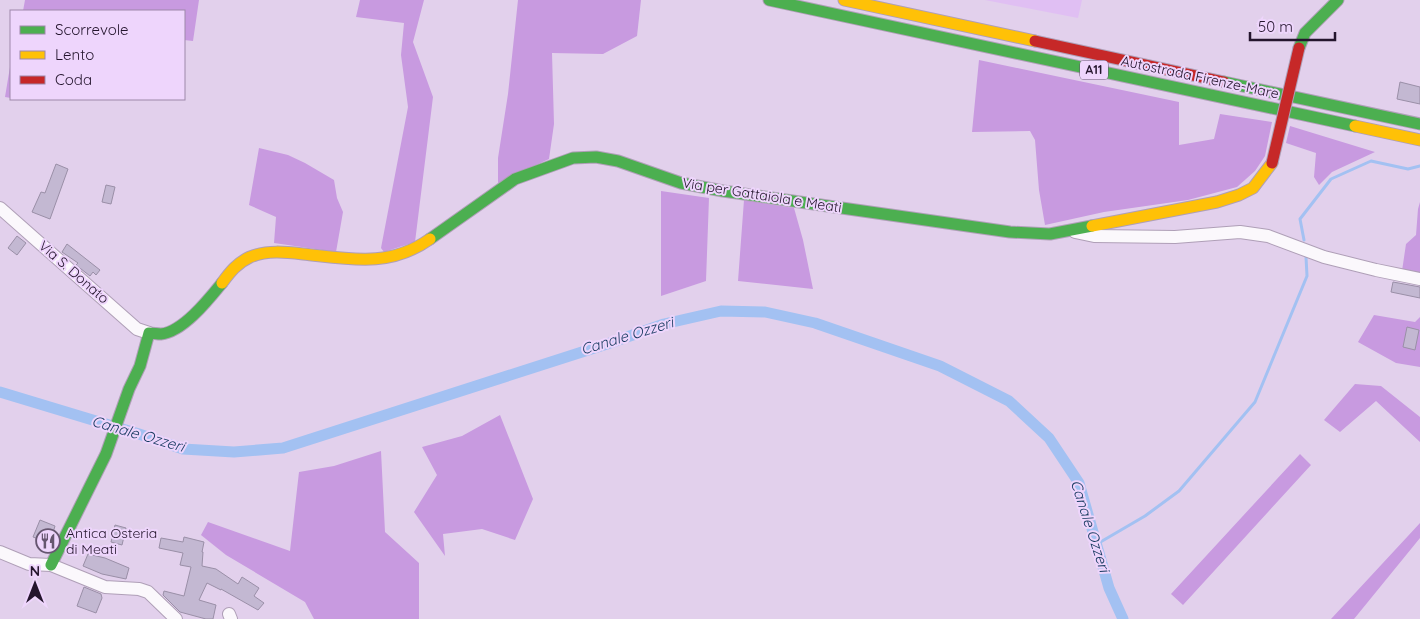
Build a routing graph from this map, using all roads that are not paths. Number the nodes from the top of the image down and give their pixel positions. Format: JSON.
{"nodes":[{"id":1,"x":769,"y":0,"type":"edge"},
{"id":2,"x":844,"y":0,"type":"edge"},
{"id":3,"x":1338,"y":0,"type":"edge"},
{"id":4,"x":1420,"y":124,"type":"edge"},
{"id":5,"x":1420,"y":140,"type":"edge"},
{"id":6,"x":0,"y":208,"type":"edge"},
{"id":7,"x":1067,"y":230,"type":"junction"},
{"id":8,"x":1420,"y":278,"type":"edge"},
{"id":9,"x":149,"y":333,"type":"junction"},
{"id":10,"x":0,"y":552,"type":"edge"},
{"id":11,"x":52,"y":565,"type":"junction"},
{"id":12,"x":176,"y":619,"type":"edge"}],
"edges":[{"from":1,"to":5,"type":"main road","name":"Autostrada Firenze-Mare","number":"A11"},
{"from":2,"to":4,"type":"main road","name":"Autostrada Firenze-Mare","number":"A11"},
{"from":3,"to":7,"type":"main road","name":"Via per Gattaiola e Meati","bridge":true},
{"from":6,"to":9,"type":"street","name":"Via S. Donato"},
{"from":7,"to":8,"type":"street"},
{"from":7,"to":9,"type":"main road","name":"Via per Gattaiola e Meati"},
{"from":9,"to":11,"type":"main road"},
{"from":10,"to":11,"type":"street"},
{"from":11,"to":12,"type":"street"}]}
